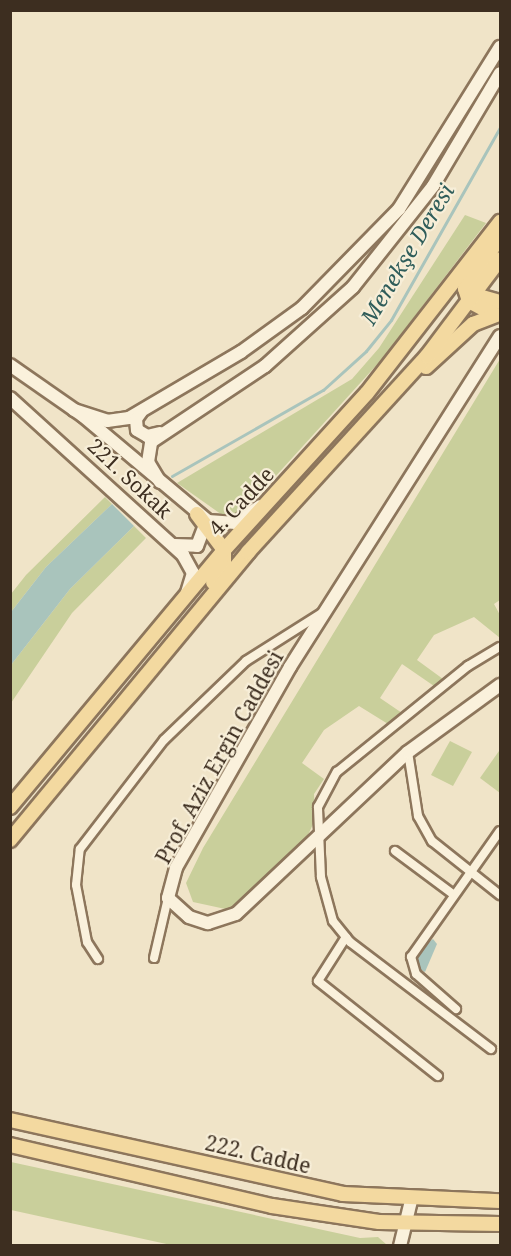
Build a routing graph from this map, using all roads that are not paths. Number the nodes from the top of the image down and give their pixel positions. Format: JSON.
{"nodes":[{"id":1,"x":501,"y":47,"type":"edge"},
{"id":2,"x":501,"y":73,"type":"edge"},
{"id":3,"x":501,"y":222,"type":"edge"},
{"id":4,"x":501,"y":237,"type":"edge"},
{"id":5,"x":501,"y":259,"type":"edge"},
{"id":6,"x":470,"y":296,"type":"junction"},
{"id":7,"x":436,"y":305,"type":"junction"},
{"id":8,"x":499,"y":311,"type":"edge"},
{"id":9,"x":501,"y":336,"type":"edge"},
{"id":10,"x":10,"y":364,"type":"edge"},
{"id":11,"x":12,"y":403,"type":"edge"},
{"id":12,"x":386,"y":403,"type":"junction"},
{"id":13,"x":75,"y":410,"type":"junction"},
{"id":14,"x":142,"y":412,"type":"junction"},
{"id":15,"x":160,"y":433,"type":"junction"},
{"id":16,"x":160,"y":482,"type":"junction"},
{"id":17,"x":268,"y":501,"type":"junction"},
{"id":18,"x":201,"y":519,"type":"junction"},
{"id":19,"x":173,"y":545,"type":"junction"},
{"id":20,"x":224,"y":550,"type":"junction"},
{"id":21,"x":183,"y":600,"type":"junction"},
{"id":22,"x":322,"y":613,"type":"junction"},
{"id":23,"x":191,"y":621,"type":"junction"},
{"id":24,"x":501,"y":647,"type":"edge"},
{"id":25,"x":501,"y":685,"type":"edge"},
{"id":26,"x":408,"y":752,"type":"junction"},
{"id":27,"x":10,"y":807,"type":"edge"},
{"id":28,"x":501,"y":831,"type":"edge"},
{"id":29,"x":320,"y":836,"type":"junction"},
{"id":30,"x":10,"y":840,"type":"edge"},
{"id":31,"x":395,"y":851,"type":"dead end"},
{"id":32,"x":468,"y":872,"type":"junction"},
{"id":33,"x":453,"y":894,"type":"junction"},
{"id":34,"x":501,"y":895,"type":"edge"},
{"id":35,"x":168,"y":898,"type":"junction"},
{"id":36,"x":346,"y":937,"type":"junction"},
{"id":37,"x":154,"y":958,"type":"dead end"},
{"id":38,"x":98,"y":959,"type":"dead end"},
{"id":39,"x":456,"y":1009,"type":"dead end"},
{"id":40,"x":491,"y":1049,"type":"dead end"},
{"id":41,"x":438,"y":1076,"type":"dead end"},
{"id":42,"x":10,"y":1120,"type":"edge"},
{"id":43,"x":10,"y":1145,"type":"edge"},
{"id":44,"x":411,"y":1201,"type":"junction"},
{"id":45,"x":501,"y":1201,"type":"edge"},
{"id":46,"x":407,"y":1223,"type":"junction"},
{"id":47,"x":501,"y":1224,"type":"edge"},
{"id":48,"x":400,"y":1245,"type":"edge"}],
"edges":[{"from":1,"to":14,"type":"street"},
{"from":2,"to":15,"type":"street"},
{"from":3,"to":7,"type":"main road","name":"4. Cadde"},
{"from":4,"to":6,"type":"main road"},
{"from":5,"to":6,"type":"main road","name":"4. Cadde"},
{"from":6,"to":7,"type":"main road"},
{"from":6,"to":8,"type":"main road"},
{"from":6,"to":12,"type":"main road","name":"4. Cadde"},
{"from":7,"to":17,"type":"main road","name":"4. Cadde"},
{"from":8,"to":12,"type":"main road"},
{"from":9,"to":22,"type":"street","name":"Prof. Aziz Ergin Caddesi"},
{"from":10,"to":13,"type":"street"},
{"from":11,"to":19,"type":"street","name":"221. Sokak"},
{"from":12,"to":23,"type":"main road","name":"4. Cadde"},
{"from":13,"to":14,"type":"street"},
{"from":13,"to":16,"type":"street"},
{"from":14,"to":15,"type":"street"},
{"from":15,"to":16,"type":"street"},
{"from":16,"to":18,"type":"street"},
{"from":17,"to":18,"type":"street"},
{"from":17,"to":20,"type":"main road","name":"4. Cadde"},
{"from":18,"to":19,"type":"street"},
{"from":18,"to":20,"type":"main road"},
{"from":19,"to":21,"type":"street","name":"221. Sokak"},
{"from":20,"to":21,"type":"main road","name":"4. Cadde"},
{"from":20,"to":23,"type":"main road"},
{"from":21,"to":27,"type":"main road","name":"4. Cadde"},
{"from":22,"to":35,"type":"street","name":"Prof. Aziz Ergin Caddesi"},
{"from":22,"to":38,"type":"street"},
{"from":23,"to":30,"type":"main road","name":"4. Cadde"},
{"from":24,"to":29,"type":"street"},
{"from":25,"to":26,"type":"street","name":"Prof. Aziz Ergin Caddesi"},
{"from":26,"to":29,"type":"street","name":"Prof. Aziz Ergin Caddesi"},
{"from":26,"to":32,"type":"street"},
{"from":28,"to":32,"type":"street"},
{"from":29,"to":35,"type":"street","name":"Prof. Aziz Ergin Caddesi"},
{"from":29,"to":36,"type":"street"},
{"from":31,"to":33,"type":"street"},
{"from":32,"to":33,"type":"street"},
{"from":32,"to":34,"type":"street"},
{"from":33,"to":39,"type":"street"},
{"from":35,"to":37,"type":"street"},
{"from":36,"to":40,"type":"street"},
{"from":36,"to":41,"type":"street"},
{"from":42,"to":44,"type":"main road","name":"222. Cadde"},
{"from":43,"to":46,"type":"main road"},
{"from":44,"to":45,"type":"main road","name":"222. Cadde"},
{"from":44,"to":46,"type":"street"},
{"from":46,"to":47,"type":"main road"},
{"from":46,"to":48,"type":"street"}]}
